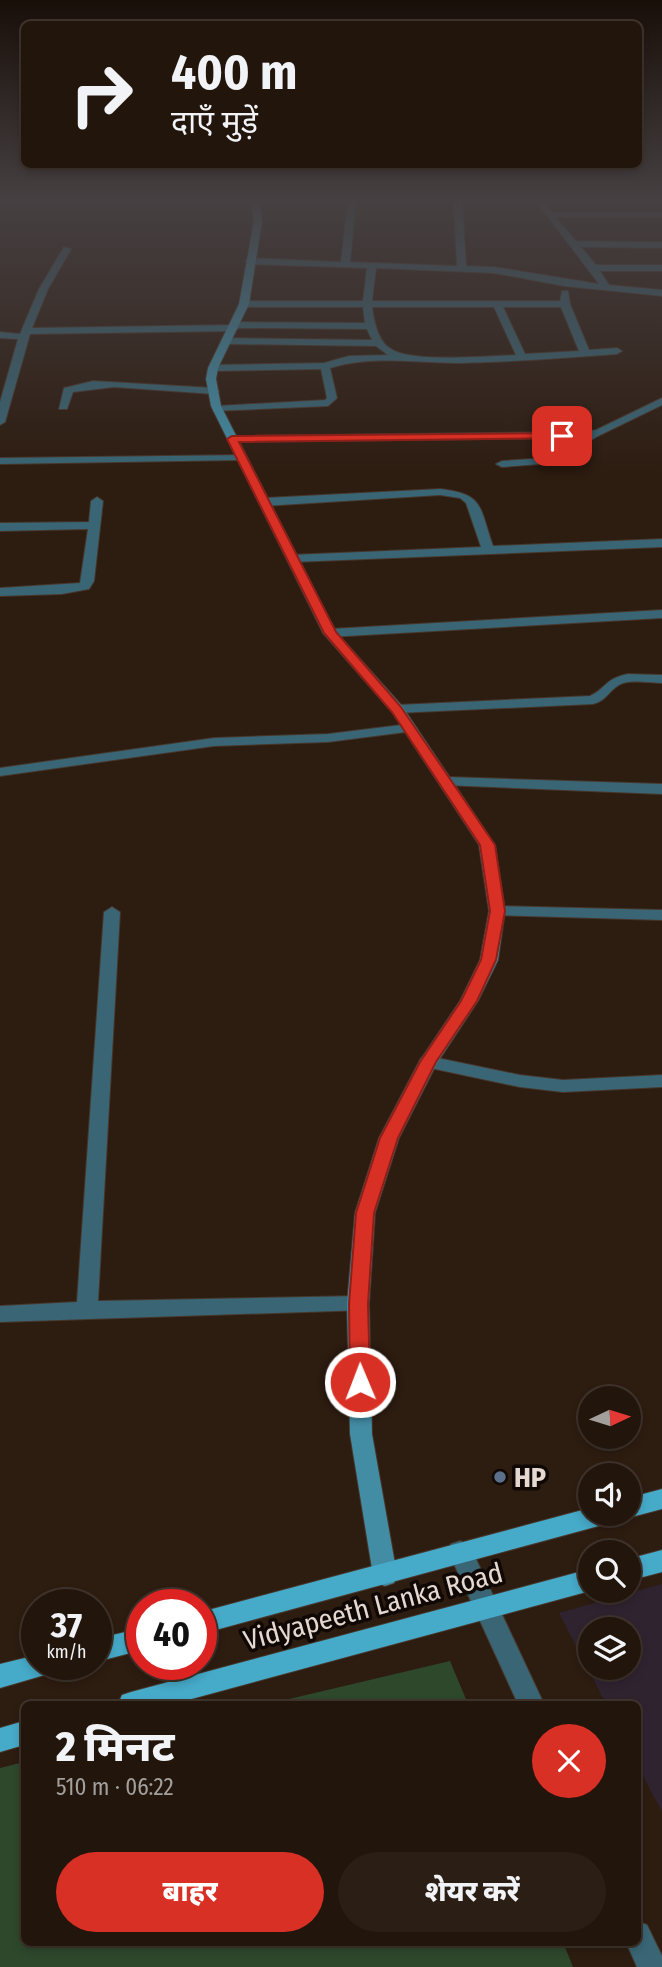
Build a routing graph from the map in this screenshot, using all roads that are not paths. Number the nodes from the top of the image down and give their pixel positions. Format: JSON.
{"nodes":[{"id":1,"x":41,"y":293,"type":"edge"},
{"id":2,"x":245,"y":293,"type":"edge"},
{"id":3,"x":368,"y":293,"type":"edge"},
{"id":4,"x":564,"y":293,"type":"edge"},
{"id":5,"x":244,"y":304,"type":"junction"},
{"id":6,"x":366,"y":304,"type":"junction"},
{"id":7,"x":497,"y":304,"type":"junction"},
{"id":8,"x":565,"y":304,"type":"junction"},
{"id":9,"x":370,"y":326,"type":"junction"},
{"id":10,"x":231,"y":331,"type":"junction"},
{"id":11,"x":27,"y":334,"type":"junction"},
{"id":12,"x":0,"y":335,"type":"edge"},
{"id":13,"x":381,"y":343,"type":"junction"},
{"id":14,"x":617,"y":351,"type":"dead end"},
{"id":15,"x":585,"y":353,"type":"junction"},
{"id":16,"x":521,"y":356,"type":"junction"},
{"id":17,"x":401,"y":358,"type":"junction"},
{"id":18,"x":325,"y":366,"type":"junction"},
{"id":19,"x":213,"y":368,"type":"junction"},
{"id":20,"x":214,"y":391,"type":"junction"},
{"id":21,"x":659,"y":404,"type":"edge"},
{"id":22,"x":63,"y":407,"type":"dead end"},
{"id":23,"x":218,"y":409,"type":"junction"},
{"id":24,"x":0,"y":422,"type":"edge"},
{"id":25,"x":599,"y":433,"type":"junction"},
{"id":26,"x":232,"y":439,"type":"junction"},
{"id":27,"x":241,"y":457,"type":"junction"},
{"id":28,"x":0,"y":461,"type":"edge"},
{"id":29,"x":502,"y":464,"type":"dead end"},
{"id":30,"x":97,"y":501,"type":"dead end"},
{"id":31,"x":264,"y":502,"type":"junction"},
{"id":32,"x":94,"y":525,"type":"junction"},
{"id":33,"x":0,"y":527,"type":"edge"},
{"id":34,"x":662,"y":543,"type":"edge"},
{"id":35,"x":488,"y":550,"type":"junction"},
{"id":36,"x":294,"y":558,"type":"junction"},
{"id":37,"x":0,"y":592,"type":"edge"},
{"id":38,"x":662,"y":614,"type":"edge"},
{"id":39,"x":330,"y":633,"type":"junction"},
{"id":40,"x":662,"y":679,"type":"edge"},
{"id":41,"x":397,"y":709,"type":"junction"},
{"id":42,"x":410,"y":728,"type":"junction"},
{"id":43,"x":0,"y":772,"type":"edge"},
{"id":44,"x":448,"y":782,"type":"junction"},
{"id":45,"x":662,"y":789,"type":"edge"},
{"id":46,"x":497,"y":911,"type":"junction"},
{"id":47,"x":112,"y":912,"type":"dead end"},
{"id":48,"x":662,"y":915,"type":"edge"},
{"id":49,"x":428,"y":1062,"type":"junction"},
{"id":50,"x":662,"y":1081,"type":"edge"},
{"id":51,"x":358,"y":1304,"type":"junction"},
{"id":52,"x":87,"y":1308,"type":"junction"},
{"id":53,"x":0,"y":1314,"type":"edge"},
{"id":54,"x":662,"y":1499,"type":"edge"},
{"id":55,"x":641,"y":1505,"type":"edge"},
{"id":56,"x":578,"y":1521,"type":"edge"},
{"id":57,"x":460,"y":1552,"type":"junction"},
{"id":58,"x":662,"y":1562,"type":"edge"},
{"id":59,"x":641,"y":1567,"type":"edge"},
{"id":60,"x":385,"y":1575,"type":"junction"},
{"id":61,"x":578,"y":1583,"type":"edge"},
{"id":62,"x":486,"y":1608,"type":"junction"},
{"id":63,"x":217,"y":1619,"type":"edge"},
{"id":64,"x":21,"y":1671,"type":"edge"},
{"id":65,"x":0,"y":1676,"type":"edge"},
{"id":66,"x":142,"y":1701,"type":"edge"},
{"id":67,"x":530,"y":1701,"type":"edge"},
{"id":68,"x":21,"y":1735,"type":"edge"},
{"id":69,"x":0,"y":1740,"type":"edge"},
{"id":70,"x":641,"y":1944,"type":"edge"},
{"id":71,"x":652,"y":1967,"type":"edge"}],
"edges":[{"from":1,"to":11,"type":"street"},
{"from":2,"to":5,"type":"street"},
{"from":3,"to":6,"type":"street"},
{"from":4,"to":8,"type":"street"},
{"from":5,"to":6,"type":"street"},
{"from":5,"to":10,"type":"street"},
{"from":6,"to":7,"type":"street"},
{"from":6,"to":9,"type":"street"},
{"from":7,"to":8,"type":"street"},
{"from":7,"to":16,"type":"street"},
{"from":8,"to":15,"type":"street"},
{"from":9,"to":10,"type":"street"},
{"from":9,"to":13,"type":"street"},
{"from":10,"to":11,"type":"street"},
{"from":10,"to":13,"type":"street"},
{"from":10,"to":19,"type":"street"},
{"from":11,"to":12,"type":"street"},
{"from":11,"to":24,"type":"street"},
{"from":13,"to":17,"type":"street"},
{"from":14,"to":15,"type":"street"},
{"from":15,"to":16,"type":"street"},
{"from":16,"to":17,"type":"street"},
{"from":17,"to":18,"type":"street"},
{"from":18,"to":19,"type":"street"},
{"from":18,"to":23,"type":"street"},
{"from":19,"to":20,"type":"street"},
{"from":20,"to":22,"type":"street"},
{"from":20,"to":23,"type":"street"},
{"from":21,"to":25,"type":"street"},
{"from":23,"to":26,"type":"street"},
{"from":25,"to":26,"type":"street"},
{"from":25,"to":29,"type":"street"},
{"from":26,"to":27,"type":"street"},
{"from":27,"to":28,"type":"street"},
{"from":27,"to":31,"type":"street"},
{"from":30,"to":32,"type":"street"},
{"from":31,"to":35,"type":"street"},
{"from":31,"to":36,"type":"street"},
{"from":32,"to":33,"type":"street"},
{"from":32,"to":37,"type":"street"},
{"from":34,"to":35,"type":"street"},
{"from":35,"to":36,"type":"street"},
{"from":36,"to":39,"type":"street"},
{"from":38,"to":39,"type":"street"},
{"from":39,"to":41,"type":"street"},
{"from":40,"to":41,"type":"street"},
{"from":41,"to":42,"type":"street"},
{"from":42,"to":43,"type":"street"},
{"from":42,"to":44,"type":"street"},
{"from":44,"to":45,"type":"street"},
{"from":44,"to":46,"type":"street"},
{"from":46,"to":48,"type":"street"},
{"from":46,"to":49,"type":"street"},
{"from":47,"to":52,"type":"street"},
{"from":49,"to":50,"type":"street"},
{"from":49,"to":51,"type":"street"},
{"from":51,"to":52,"type":"street"},
{"from":51,"to":60,"type":"street"},
{"from":52,"to":53,"type":"street"},
{"from":54,"to":55,"type":"main road"},
{"from":56,"to":57,"type":"main road","name":"Vidyapeeth Lanka Road"},
{"from":57,"to":60,"type":"main road","name":"Vidyapeeth Lanka Road"},
{"from":57,"to":62,"type":"street"},
{"from":58,"to":59,"type":"main road"},
{"from":60,"to":63,"type":"main road","name":"Vidyapeeth Lanka Road"},
{"from":61,"to":62,"type":"main road","name":"Vidyapeeth Lanka Road"},
{"from":62,"to":66,"type":"main road","name":"Vidyapeeth Lanka Road"},
{"from":62,"to":67,"type":"street"},
{"from":64,"to":65,"type":"main road"},
{"from":68,"to":69,"type":"main road"},
{"from":70,"to":71,"type":"street"}]}
